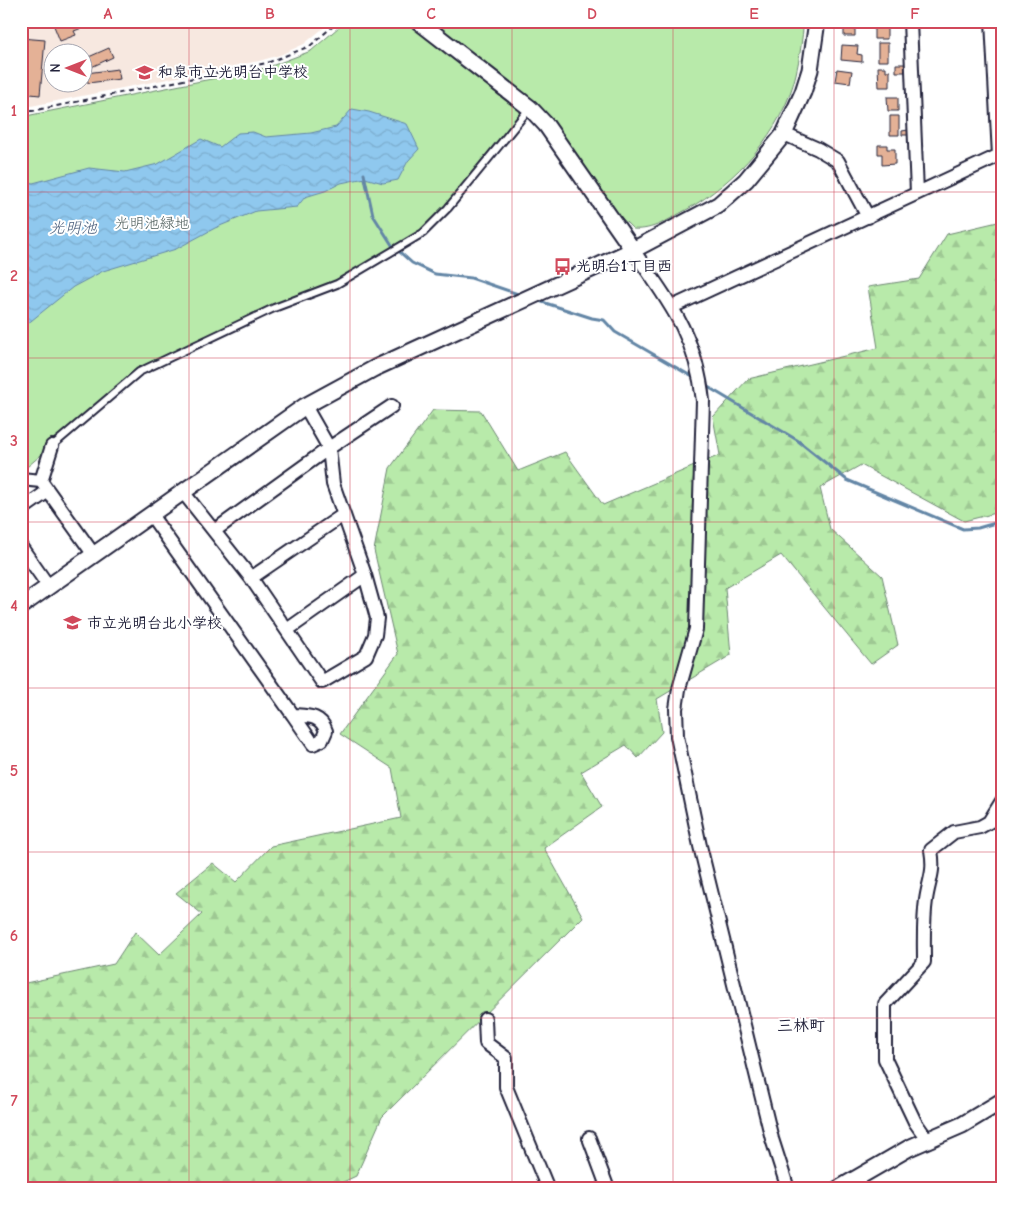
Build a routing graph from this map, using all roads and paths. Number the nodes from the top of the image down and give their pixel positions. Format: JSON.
{"nodes":[{"id":1,"x":339,"y":21,"type":"edge"},
{"id":2,"x":418,"y":21,"type":"edge"},
{"id":3,"x":817,"y":21,"type":"edge"},
{"id":4,"x":910,"y":21,"type":"edge"},
{"id":5,"x":992,"y":21,"type":"edge"},
{"id":6,"x":530,"y":108,"type":"junction"},
{"id":7,"x":21,"y":111,"type":"edge"},
{"id":8,"x":784,"y":134,"type":"junction"},
{"id":9,"x":1000,"y":155,"type":"edge"},
{"id":10,"x":917,"y":193,"type":"junction"},
{"id":11,"x":868,"y":217,"type":"junction"},
{"id":12,"x":633,"y":250,"type":"junction"},
{"id":13,"x":672,"y":307,"type":"junction"},
{"id":14,"x":305,"y":406,"type":"junction"},
{"id":15,"x":392,"y":406,"type":"dead end"},
{"id":16,"x":52,"y":446,"type":"joint"},
{"id":17,"x":329,"y":448,"type":"junction"},
{"id":18,"x":21,"y":479,"type":"edge"},
{"id":19,"x":45,"y":486,"type":"junction"},
{"id":20,"x":183,"y":492,"type":"junction"},
{"id":21,"x":21,"y":510,"type":"edge"},
{"id":22,"x":151,"y":515,"type":"junction"},
{"id":23,"x":343,"y":515,"type":"junction"},
{"id":24,"x":214,"y":531,"type":"junction"},
{"id":25,"x":21,"y":547,"type":"edge"},
{"id":26,"x":94,"y":555,"type":"junction"},
{"id":27,"x":365,"y":575,"type":"junction"},
{"id":28,"x":251,"y":578,"type":"junction"},
{"id":29,"x":49,"y":586,"type":"junction"},
{"id":30,"x":21,"y":606,"type":"edge"},
{"id":31,"x":287,"y":630,"type":"junction"},
{"id":32,"x":293,"y":715,"type":"dead end"},
{"id":33,"x":1002,"y":801,"type":"edge"},
{"id":34,"x":485,"y":1019,"type":"dead end"},
{"id":35,"x":1002,"y":1101,"type":"edge"},
{"id":36,"x":589,"y":1138,"type":"dead end"},
{"id":37,"x":927,"y":1139,"type":"junction"},
{"id":38,"x":548,"y":1189,"type":"edge"},
{"id":39,"x":608,"y":1189,"type":"edge"},
{"id":40,"x":788,"y":1189,"type":"edge"},
{"id":41,"x":838,"y":1189,"type":"edge"}],
"edges":[{"from":1,"to":7,"type":"path"},
{"from":2,"to":6,"type":"street"},
{"from":3,"to":8,"type":"street"},
{"from":4,"to":10,"type":"street"},
{"from":5,"to":9,"type":"street"},
{"from":6,"to":12,"type":"street"},
{"from":6,"to":16,"type":"lane"},
{"from":8,"to":11,"type":"street"},
{"from":8,"to":12,"type":"street"},
{"from":9,"to":10,"type":"street"},
{"from":10,"to":11,"type":"street"},
{"from":11,"to":13,"type":"street"},
{"from":12,"to":13,"type":"street"},
{"from":12,"to":14,"type":"street"},
{"from":13,"to":40,"type":"street"},
{"from":14,"to":17,"type":"street"},
{"from":14,"to":20,"type":"street"},
{"from":15,"to":17,"type":"street"},
{"from":16,"to":19,"type":"street"},
{"from":17,"to":23,"type":"street"},
{"from":17,"to":24,"type":"street"},
{"from":18,"to":19,"type":"street"},
{"from":19,"to":21,"type":"street"},
{"from":19,"to":26,"type":"street"},
{"from":20,"to":22,"type":"street"},
{"from":20,"to":24,"type":"street"},
{"from":22,"to":26,"type":"street"},
{"from":22,"to":32,"type":"street"},
{"from":23,"to":27,"type":"street"},
{"from":23,"to":28,"type":"street"},
{"from":24,"to":28,"type":"street"},
{"from":25,"to":29,"type":"street"},
{"from":26,"to":29,"type":"street"},
{"from":27,"to":31,"type":"street"},
{"from":27,"to":31,"type":"street"},
{"from":28,"to":31,"type":"street"},
{"from":29,"to":30,"type":"street"},
{"from":33,"to":37,"type":"street"},
{"from":34,"to":38,"type":"street"},
{"from":35,"to":37,"type":"street"},
{"from":36,"to":39,"type":"street"},
{"from":37,"to":41,"type":"street"}]}
